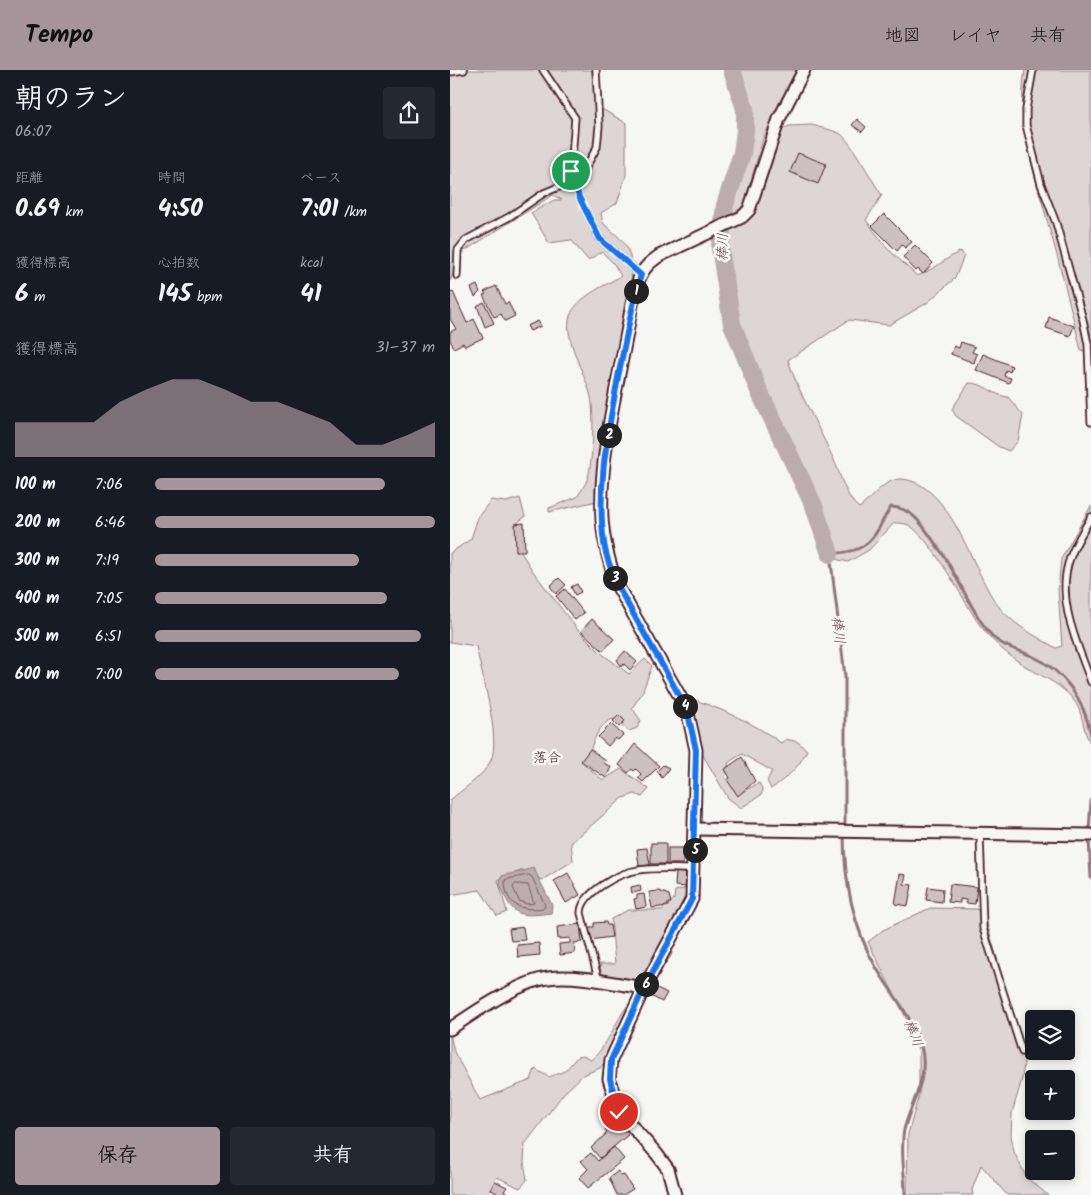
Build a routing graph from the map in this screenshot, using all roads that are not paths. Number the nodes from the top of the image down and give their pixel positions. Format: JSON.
{"nodes":[{"id":1,"x":464,"y":70,"type":"edge"},
{"id":2,"x":543,"y":70,"type":"edge"},
{"id":3,"x":596,"y":70,"type":"edge"},
{"id":4,"x":804,"y":70,"type":"edge"},
{"id":5,"x":1033,"y":70,"type":"edge"},
{"id":6,"x":450,"y":72,"type":"edge"},
{"id":7,"x":574,"y":184,"type":"junction"},
{"id":8,"x":641,"y":275,"type":"junction"},
{"id":9,"x":456,"y":276,"type":"dead end"},
{"id":10,"x":1091,"y":422,"type":"edge"},
{"id":11,"x":1091,"y":517,"type":"edge"},
{"id":12,"x":1091,"y":682,"type":"edge"},
{"id":13,"x":695,"y":829,"type":"junction"},
{"id":14,"x":980,"y":834,"type":"junction"},
{"id":15,"x":1091,"y":835,"type":"edge"},
{"id":16,"x":694,"y":869,"type":"junction"},
{"id":17,"x":599,"y":982,"type":"junction"},
{"id":18,"x":644,"y":988,"type":"junction"},
{"id":19,"x":450,"y":1029,"type":"edge"},
{"id":20,"x":1022,"y":1052,"type":"dead end"},
{"id":21,"x":676,"y":1195,"type":"edge"}],
"edges":[{"from":1,"to":6,"type":"lane"},
{"from":2,"to":7,"type":"lane"},
{"from":3,"to":7,"type":"lane"},
{"from":4,"to":8,"type":"street"},
{"from":5,"to":10,"type":"lane"},
{"from":7,"to":8,"type":"lane"},
{"from":7,"to":9,"type":"lane"},
{"from":8,"to":13,"type":"street"},
{"from":11,"to":12,"type":"lane"},
{"from":13,"to":14,"type":"street"},
{"from":13,"to":16,"type":"street"},
{"from":14,"to":15,"type":"street"},
{"from":14,"to":20,"type":"lane"},
{"from":16,"to":17,"type":"lane"},
{"from":16,"to":18,"type":"street"},
{"from":17,"to":18,"type":"street"},
{"from":17,"to":19,"type":"street"},
{"from":18,"to":21,"type":"street"}]}
